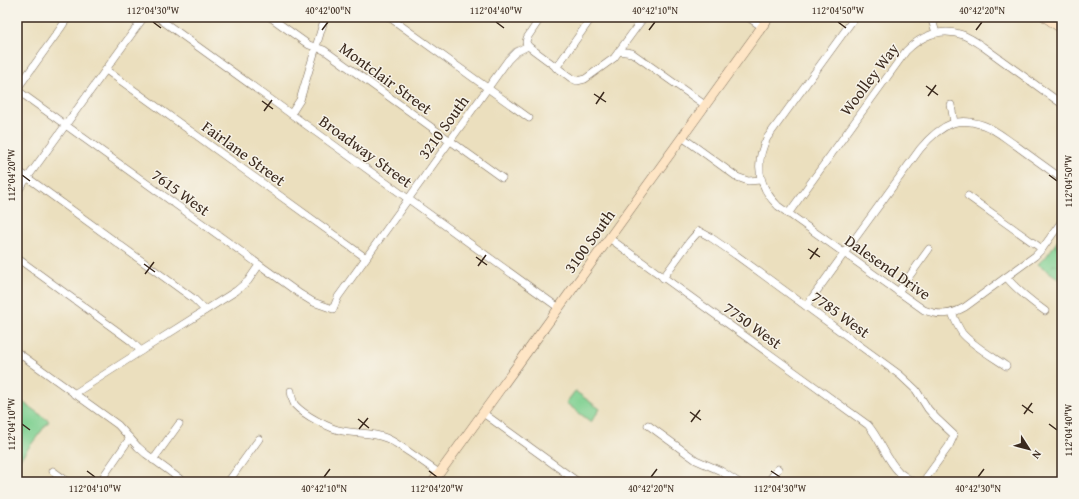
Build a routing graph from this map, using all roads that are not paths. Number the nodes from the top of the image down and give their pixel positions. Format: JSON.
{"nodes":[{"id":1,"x":68,"y":17,"type":"edge"},
{"id":2,"x":144,"y":17,"type":"edge"},
{"id":3,"x":157,"y":17,"type":"edge"},
{"id":4,"x":270,"y":17,"type":"edge"},
{"id":5,"x":325,"y":17,"type":"edge"},
{"id":6,"x":389,"y":17,"type":"edge"},
{"id":7,"x":541,"y":17,"type":"edge"},
{"id":8,"x":592,"y":17,"type":"edge"},
{"id":9,"x":644,"y":17,"type":"edge"},
{"id":10,"x":748,"y":17,"type":"edge"},
{"id":11,"x":769,"y":17,"type":"edge"},
{"id":12,"x":855,"y":17,"type":"edge"},
{"id":13,"x":930,"y":17,"type":"edge"},
{"id":14,"x":1045,"y":17,"type":"edge"},
{"id":15,"x":762,"y":27,"type":"junction"},
{"id":16,"x":1062,"y":30,"type":"edge"},
{"id":17,"x":936,"y":33,"type":"junction"},
{"id":18,"x":628,"y":40,"type":"junction"},
{"id":19,"x":527,"y":44,"type":"junction"},
{"id":20,"x":316,"y":48,"type":"junction"},
{"id":21,"x":619,"y":51,"type":"junction"},
{"id":22,"x":632,"y":53,"type":"junction"},
{"id":23,"x":556,"y":68,"type":"junction"},
{"id":24,"x":106,"y":70,"type":"junction"},
{"id":25,"x":488,"y":88,"type":"junction"},
{"id":26,"x":17,"y":90,"type":"edge"},
{"id":27,"x":1062,"y":104,"type":"edge"},
{"id":28,"x":705,"y":105,"type":"junction"},
{"id":29,"x":951,"y":105,"type":"dead end"},
{"id":30,"x":291,"y":114,"type":"junction"},
{"id":31,"x":529,"y":118,"type":"dead end"},
{"id":32,"x":954,"y":122,"type":"junction"},
{"id":33,"x":66,"y":125,"type":"junction"},
{"id":34,"x":682,"y":137,"type":"junction"},
{"id":35,"x":450,"y":141,"type":"junction"},
{"id":36,"x":17,"y":170,"type":"edge"},
{"id":37,"x":28,"y":178,"type":"junction"},
{"id":38,"x":502,"y":178,"type":"dead end"},
{"id":39,"x":1062,"y":179,"type":"edge"},
{"id":40,"x":761,"y":180,"type":"junction"},
{"id":41,"x":17,"y":192,"type":"edge"},
{"id":42,"x":968,"y":196,"type":"dead end"},
{"id":43,"x":408,"y":199,"type":"junction"},
{"id":44,"x":788,"y":214,"type":"junction"},
{"id":45,"x":1062,"y":221,"type":"edge"},
{"id":46,"x":609,"y":238,"type":"junction"},
{"id":47,"x":929,"y":249,"type":"dead end"},
{"id":48,"x":1042,"y":249,"type":"junction"},
{"id":49,"x":845,"y":253,"type":"junction"},
{"id":50,"x":17,"y":258,"type":"edge"},
{"id":51,"x":366,"y":258,"type":"junction"},
{"id":52,"x":259,"y":265,"type":"junction"},
{"id":53,"x":663,"y":278,"type":"junction"},
{"id":54,"x":1007,"y":278,"type":"junction"},
{"id":55,"x":898,"y":292,"type":"junction"},
{"id":56,"x":806,"y":306,"type":"junction"},
{"id":57,"x":559,"y":308,"type":"junction"},
{"id":58,"x":333,"y":309,"type":"joint"},
{"id":59,"x":205,"y":310,"type":"junction"},
{"id":60,"x":1045,"y":311,"type":"dead end"},
{"id":61,"x":952,"y":313,"type":"junction"},
{"id":62,"x":141,"y":350,"type":"junction"},
{"id":63,"x":17,"y":352,"type":"edge"},
{"id":64,"x":1006,"y":366,"type":"dead end"},
{"id":65,"x":291,"y":391,"type":"dead end"},
{"id":66,"x":74,"y":394,"type":"junction"},
{"id":67,"x":483,"y":413,"type":"junction"},
{"id":68,"x":179,"y":424,"type":"dead end"},
{"id":69,"x":648,"y":426,"type":"dead end"},
{"id":70,"x":130,"y":438,"type":"junction"},
{"id":71,"x":259,"y":439,"type":"dead end"},
{"id":72,"x":153,"y":460,"type":"junction"},
{"id":73,"x":778,"y":469,"type":"dead end"},
{"id":74,"x":53,"y":471,"type":"dead end"},
{"id":75,"x":439,"y":473,"type":"junction"},
{"id":76,"x":68,"y":482,"type":"edge"},
{"id":77,"x":101,"y":482,"type":"edge"},
{"id":78,"x":184,"y":482,"type":"edge"},
{"id":79,"x":228,"y":482,"type":"edge"},
{"id":80,"x":433,"y":482,"type":"edge"},
{"id":81,"x":578,"y":482,"type":"edge"},
{"id":82,"x":738,"y":482,"type":"edge"},
{"id":83,"x":768,"y":482,"type":"edge"},
{"id":84,"x":913,"y":482,"type":"edge"},
{"id":85,"x":923,"y":482,"type":"edge"}],
"edges":[{"from":1,"to":26,"type":"street"},
{"from":2,"to":24,"type":"street"},
{"from":3,"to":30,"type":"street","name":"Broadway Street"},
{"from":4,"to":20,"type":"street","name":"Montclair Street"},
{"from":5,"to":20,"type":"street"},
{"from":6,"to":25,"type":"street"},
{"from":7,"to":19,"type":"street"},
{"from":8,"to":23,"type":"street"},
{"from":9,"to":18,"type":"street"},
{"from":10,"to":15,"type":"street"},
{"from":11,"to":15,"type":"street","name":"3100 South"},
{"from":12,"to":40,"type":"street"},
{"from":13,"to":17,"type":"street"},
{"from":14,"to":16,"type":"street"},
{"from":15,"to":28,"type":"street","name":"3100 South"},
{"from":17,"to":27,"type":"street","name":"Woolley Way"},
{"from":17,"to":44,"type":"street","name":"Woolley Way"},
{"from":18,"to":21,"type":"street"},
{"from":18,"to":22,"type":"street"},
{"from":19,"to":23,"type":"street"},
{"from":19,"to":25,"type":"street","name":"3210 South"},
{"from":20,"to":30,"type":"street"},
{"from":20,"to":35,"type":"street","name":"Montclair Street"},
{"from":21,"to":22,"type":"street"},
{"from":21,"to":23,"type":"street"},
{"from":22,"to":28,"type":"street"},
{"from":24,"to":33,"type":"street"},
{"from":24,"to":51,"type":"street","name":"Fairlane Street"},
{"from":25,"to":31,"type":"street"},
{"from":25,"to":35,"type":"street","name":"3210 South"},
{"from":26,"to":33,"type":"street","name":"7615 West"},
{"from":28,"to":34,"type":"street","name":"3100 South"},
{"from":29,"to":32,"type":"street"},
{"from":30,"to":43,"type":"street","name":"Broadway Street"},
{"from":32,"to":39,"type":"street"},
{"from":32,"to":49,"type":"street"},
{"from":33,"to":37,"type":"street"},
{"from":33,"to":52,"type":"street","name":"7615 West"},
{"from":34,"to":40,"type":"street"},
{"from":34,"to":46,"type":"street","name":"3100 South"},
{"from":35,"to":38,"type":"street","name":"Montclair Street"},
{"from":35,"to":43,"type":"street","name":"3210 South"},
{"from":36,"to":37,"type":"street"},
{"from":37,"to":41,"type":"street"},
{"from":37,"to":59,"type":"street"},
{"from":40,"to":44,"type":"street","name":"Dalesend Drive"},
{"from":42,"to":48,"type":"street"},
{"from":43,"to":51,"type":"street","name":"3210 South"},
{"from":43,"to":57,"type":"street","name":"Broadway Street"},
{"from":44,"to":49,"type":"street","name":"Dalesend Drive"},
{"from":45,"to":48,"type":"street","name":"Dalesend Drive"},
{"from":46,"to":53,"type":"street","name":"7750 West"},
{"from":46,"to":57,"type":"street","name":"3100 South"},
{"from":47,"to":55,"type":"street"},
{"from":48,"to":54,"type":"street","name":"Dalesend Drive"},
{"from":49,"to":55,"type":"street","name":"Dalesend Drive"},
{"from":49,"to":56,"type":"street"},
{"from":50,"to":62,"type":"street"},
{"from":51,"to":58,"type":"street","name":"3210 South"},
{"from":52,"to":58,"type":"street","name":"7615 West"},
{"from":52,"to":59,"type":"street"},
{"from":53,"to":56,"type":"street","name":"7785 West"},
{"from":53,"to":84,"type":"street","name":"7750 West"},
{"from":54,"to":60,"type":"street"},
{"from":54,"to":61,"type":"street","name":"Dalesend Drive"},
{"from":55,"to":61,"type":"street","name":"Dalesend Drive"},
{"from":56,"to":85,"type":"street","name":"7785 West"},
{"from":57,"to":67,"type":"street","name":"3100 South"},
{"from":59,"to":62,"type":"street"},
{"from":61,"to":64,"type":"street"},
{"from":62,"to":66,"type":"street"},
{"from":63,"to":66,"type":"street"},
{"from":65,"to":75,"type":"street"},
{"from":66,"to":70,"type":"street"},
{"from":67,"to":75,"type":"street","name":"3100 South"},
{"from":67,"to":81,"type":"street"},
{"from":68,"to":72,"type":"street"},
{"from":69,"to":82,"type":"street"},
{"from":70,"to":72,"type":"street"},
{"from":70,"to":77,"type":"street"},
{"from":71,"to":79,"type":"street"},
{"from":72,"to":78,"type":"street"},
{"from":73,"to":83,"type":"street"},
{"from":74,"to":76,"type":"street"},
{"from":75,"to":80,"type":"street","name":"3100 South"}]}
